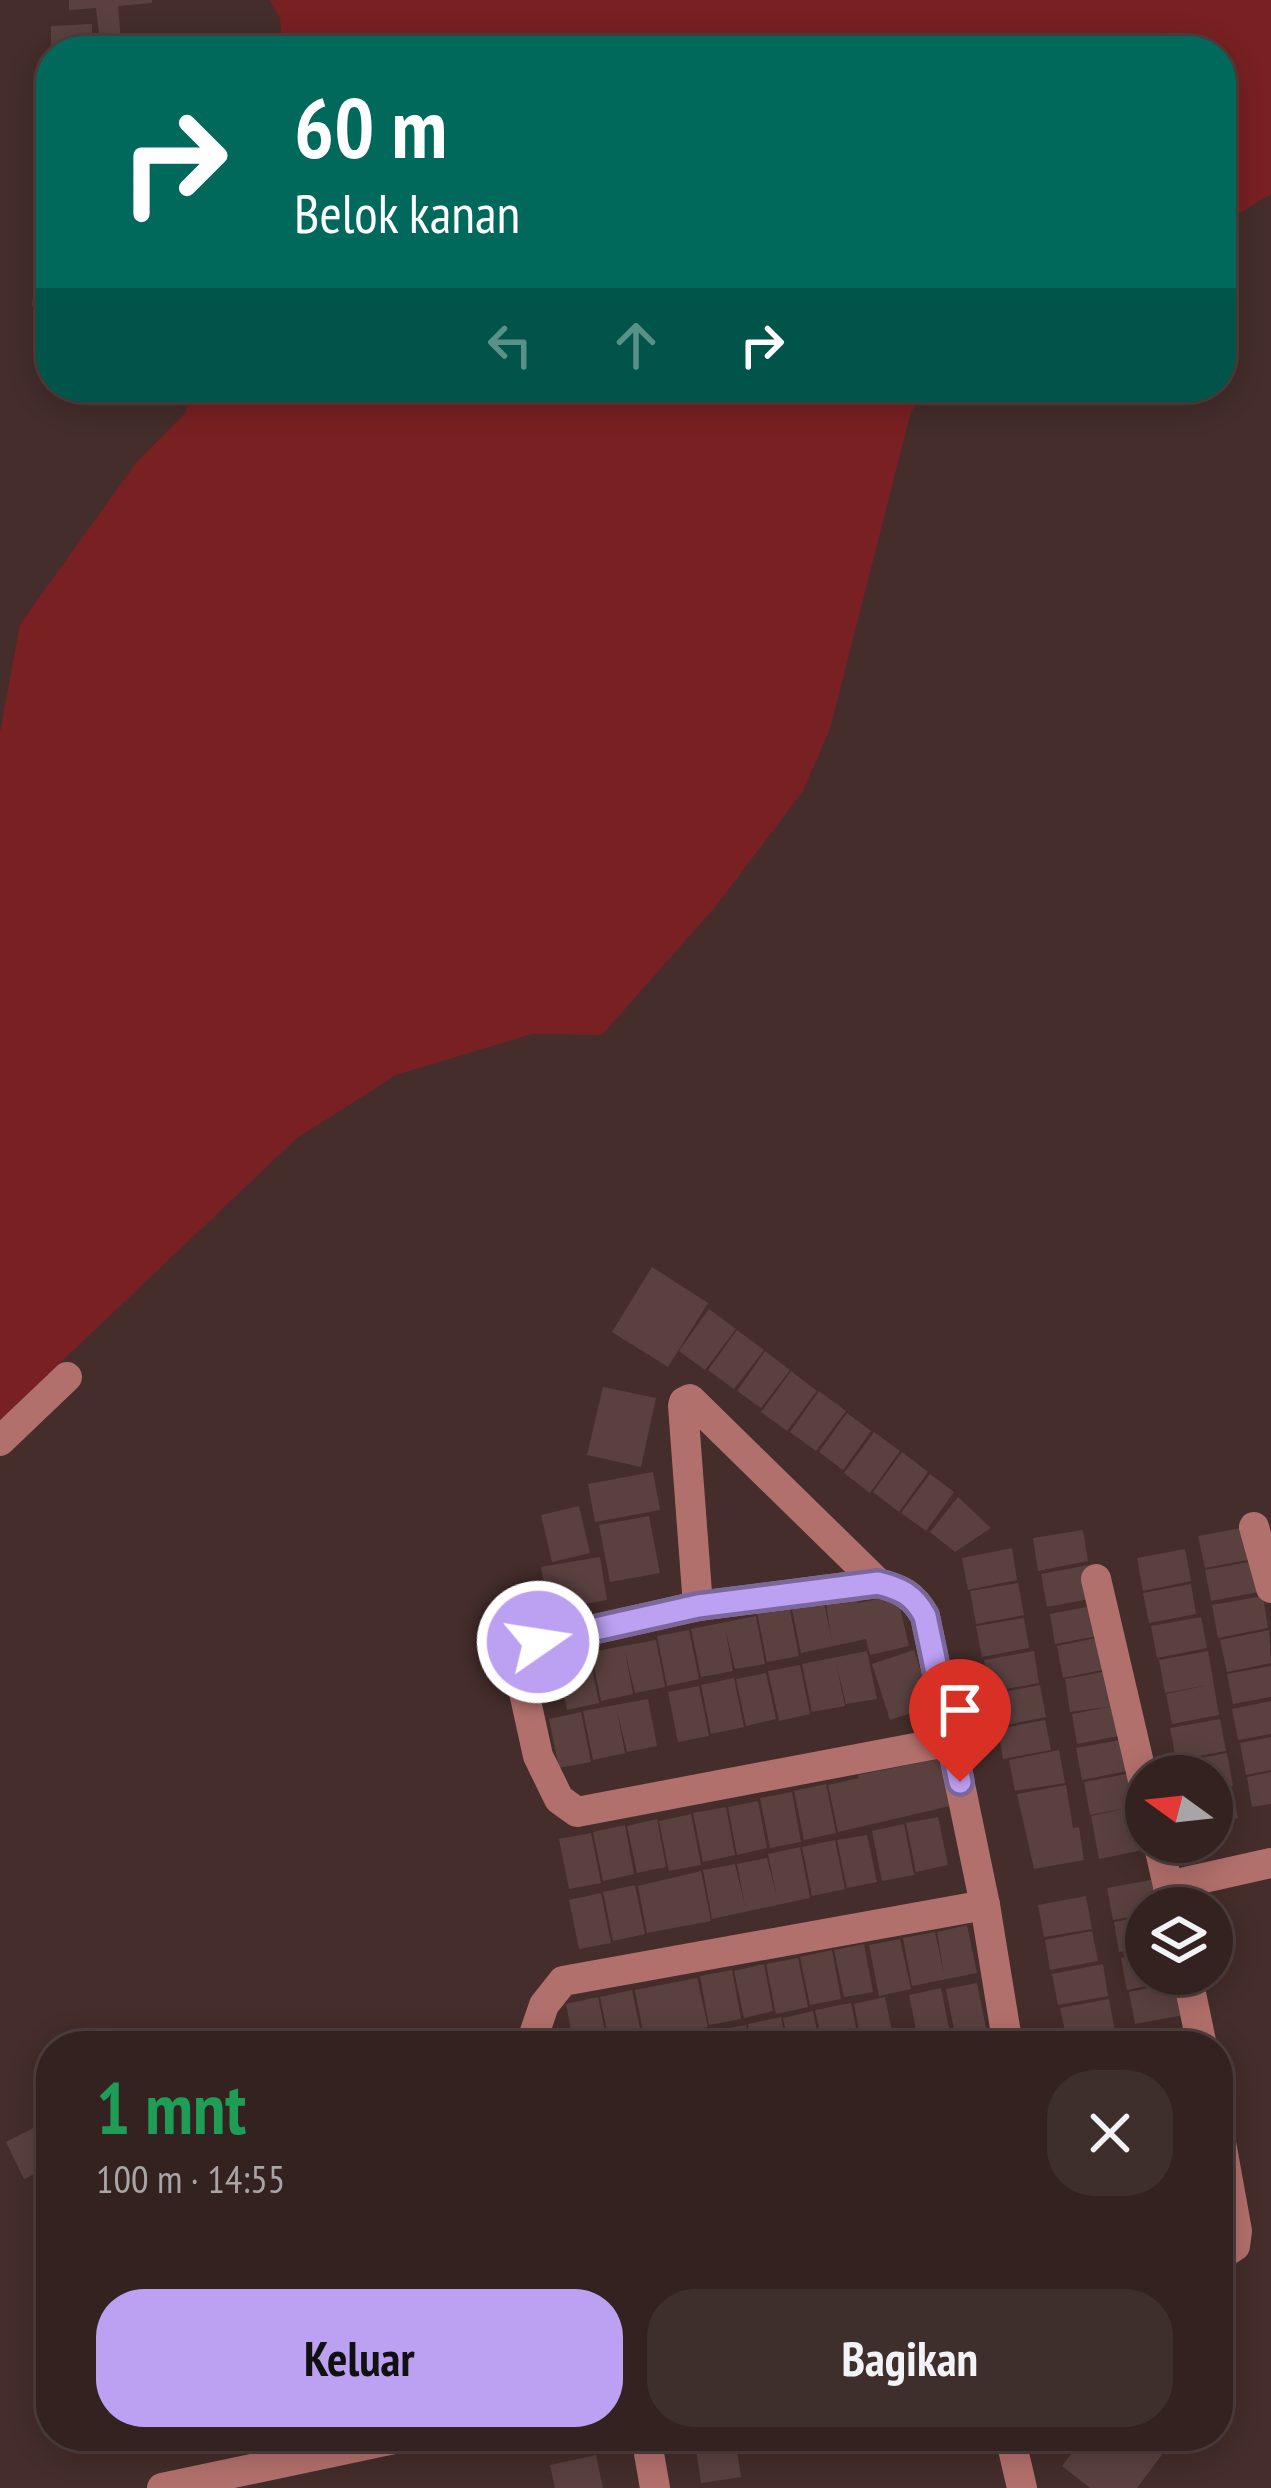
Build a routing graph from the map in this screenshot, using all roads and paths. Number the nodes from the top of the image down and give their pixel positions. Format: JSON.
{"nodes":[{"id":1,"x":67,"y":1377,"type":"dead end"},
{"id":2,"x":0,"y":1441,"type":"edge"},
{"id":3,"x":1254,"y":1527,"type":"dead end"},
{"id":4,"x":1096,"y":1579,"type":"dead end"},
{"id":5,"x":878,"y":1583,"type":"junction"},
{"id":6,"x":1271,"y":1588,"type":"edge"},
{"id":7,"x":698,"y":1606,"type":"junction"},
{"id":8,"x":952,"y":1741,"type":"junction"},
{"id":9,"x":1137,"y":1755,"type":"edge"},
{"id":10,"x":1271,"y":1863,"type":"edge"},
{"id":11,"x":1200,"y":1887,"type":"edge"},
{"id":12,"x":985,"y":1905,"type":"junction"},
{"id":13,"x":1191,"y":1995,"type":"edge"},
{"id":14,"x":535,"y":2031,"type":"edge"},
{"id":15,"x":1006,"y":2031,"type":"edge"},
{"id":16,"x":1199,"y":2031,"type":"edge"},
{"id":17,"x":1233,"y":2209,"type":"edge"},
{"id":18,"x":1233,"y":2247,"type":"edge"},
{"id":19,"x":337,"y":2451,"type":"edge"},
{"id":20,"x":649,"y":2451,"type":"edge"},
{"id":21,"x":1013,"y":2451,"type":"edge"},
{"id":22,"x":161,"y":2488,"type":"edge"},
{"id":23,"x":655,"y":2488,"type":"edge"},
{"id":24,"x":1022,"y":2488,"type":"edge"}],
"edges":[{"from":1,"to":2,"type":"street"},
{"from":3,"to":6,"type":"street"},
{"from":4,"to":9,"type":"street"},
{"from":5,"to":7,"type":"street"},
{"from":5,"to":7,"type":"street"},
{"from":5,"to":8,"type":"street"},
{"from":7,"to":8,"type":"street"},
{"from":8,"to":12,"type":"street"},
{"from":10,"to":11,"type":"street"},
{"from":12,"to":14,"type":"street"},
{"from":12,"to":15,"type":"street"},
{"from":13,"to":16,"type":"street"},
{"from":17,"to":18,"type":"street"},
{"from":19,"to":22,"type":"street"},
{"from":20,"to":23,"type":"street"},
{"from":21,"to":24,"type":"street"}]}
